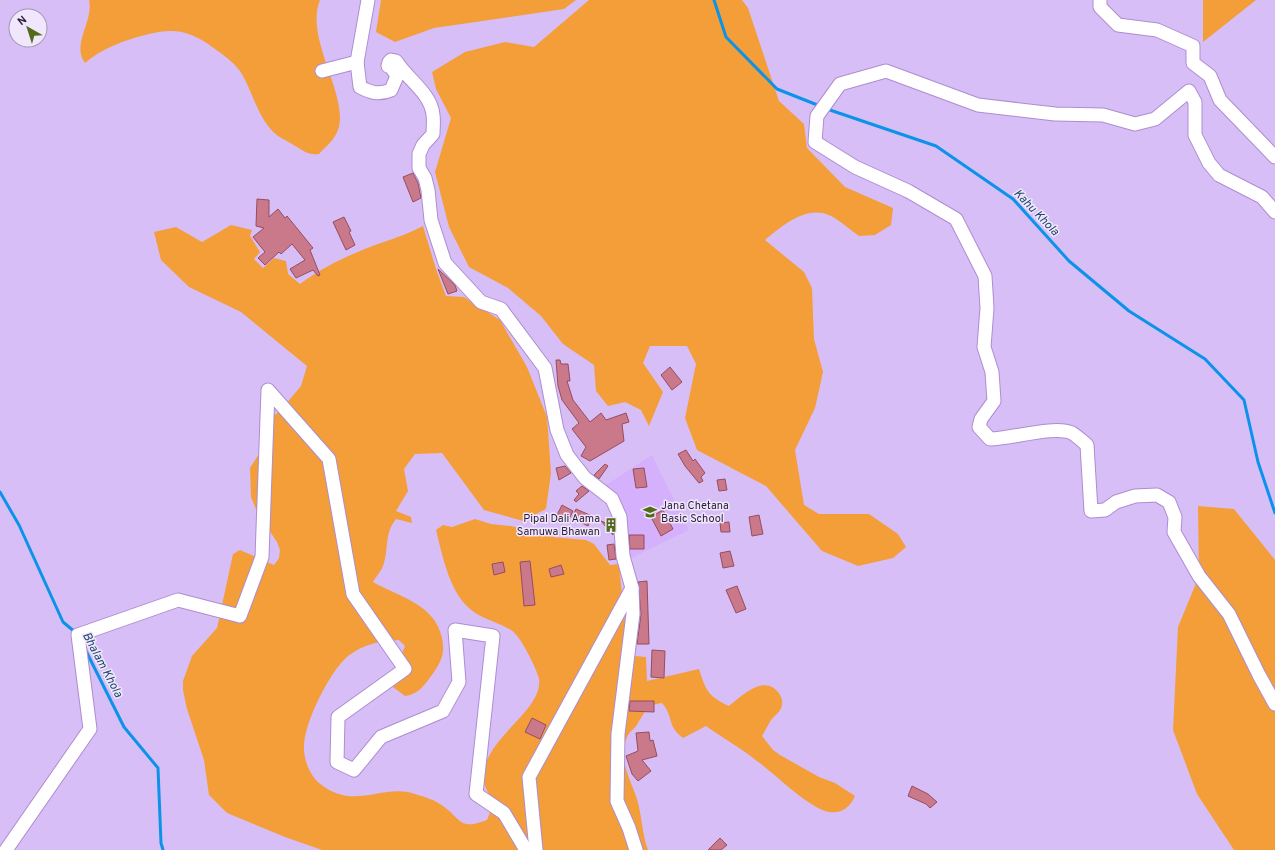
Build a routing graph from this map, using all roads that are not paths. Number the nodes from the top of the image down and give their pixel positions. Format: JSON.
{"nodes":[{"id":1,"x":368,"y":0,"type":"edge"},
{"id":2,"x":1100,"y":0,"type":"edge"},
{"id":3,"x":357,"y":62,"type":"junction"},
{"id":4,"x":322,"y":71,"type":"dead end"},
{"id":5,"x":1275,"y":157,"type":"edge"},
{"id":6,"x":1275,"y":212,"type":"edge"},
{"id":7,"x":632,"y":588,"type":"junction"},
{"id":8,"x":1275,"y":704,"type":"edge"},
{"id":9,"x":6,"y":850,"type":"edge"},
{"id":10,"x":526,"y":850,"type":"edge"},
{"id":11,"x":536,"y":850,"type":"edge"},
{"id":12,"x":636,"y":850,"type":"edge"}],
"edges":[{"from":1,"to":3,"type":"street"},
{"from":2,"to":5,"type":"street"},
{"from":3,"to":4,"type":"street"},
{"from":3,"to":7,"type":"street"},
{"from":6,"to":8,"type":"street"},
{"from":7,"to":11,"type":"street"},
{"from":7,"to":12,"type":"street"},
{"from":9,"to":10,"type":"street"}]}
